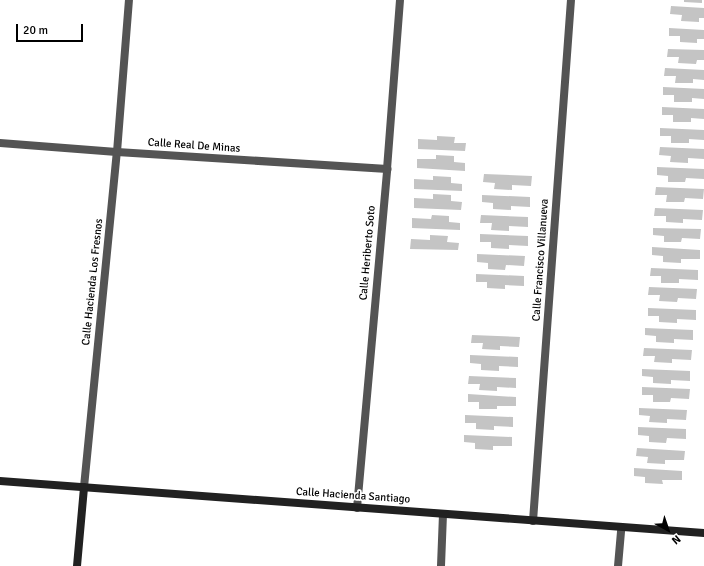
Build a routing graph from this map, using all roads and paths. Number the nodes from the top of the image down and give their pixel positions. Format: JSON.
{"nodes":[{"id":1,"x":129,"y":0,"type":"edge"},
{"id":2,"x":400,"y":0,"type":"edge"},
{"id":3,"x":571,"y":0,"type":"edge"},
{"id":4,"x":0,"y":143,"type":"edge"},
{"id":5,"x":117,"y":152,"type":"junction"},
{"id":6,"x":387,"y":169,"type":"junction"},
{"id":7,"x":0,"y":481,"type":"edge"},
{"id":8,"x":84,"y":487,"type":"junction"},
{"id":9,"x":356,"y":508,"type":"junction"},
{"id":10,"x":443,"y":514,"type":"junction"},
{"id":11,"x":533,"y":521,"type":"junction"},
{"id":12,"x":622,"y":528,"type":"junction"},
{"id":13,"x":704,"y":533,"type":"edge"},
{"id":14,"x":77,"y":566,"type":"edge"},
{"id":15,"x":441,"y":566,"type":"edge"},
{"id":16,"x":618,"y":566,"type":"edge"}],
"edges":[{"from":1,"to":5,"type":"street","name":"Calle Hacienda Los Fresnos"},
{"from":2,"to":6,"type":"street","name":"Calle Heriberto Soto"},
{"from":3,"to":11,"type":"street","name":"Calle Francisco Villanueva"},
{"from":4,"to":5,"type":"street","name":"Calle Real De Minas"},
{"from":5,"to":6,"type":"street","name":"Calle Real De Minas"},
{"from":5,"to":8,"type":"street","name":"Calle Hacienda Los Fresnos"},
{"from":6,"to":9,"type":"street","name":"Calle Heriberto Soto"},
{"from":7,"to":8,"type":"street","name":"Calle Hacienda Santiago"},
{"from":8,"to":9,"type":"street","name":"Calle Hacienda Santiago"},
{"from":8,"to":14,"type":"street","name":"Calle Hacienda Los Fresnos"},
{"from":9,"to":10,"type":"street","name":"Calle Hacienda Santiago"},
{"from":10,"to":11,"type":"street","name":"Calle Hacienda Santiago"},
{"from":10,"to":15,"type":"street"},
{"from":11,"to":12,"type":"street","name":"Calle Hacienda Santiago"},
{"from":12,"to":13,"type":"street","name":"Calle Hacienda Santiago"},
{"from":12,"to":16,"type":"street"}]}
